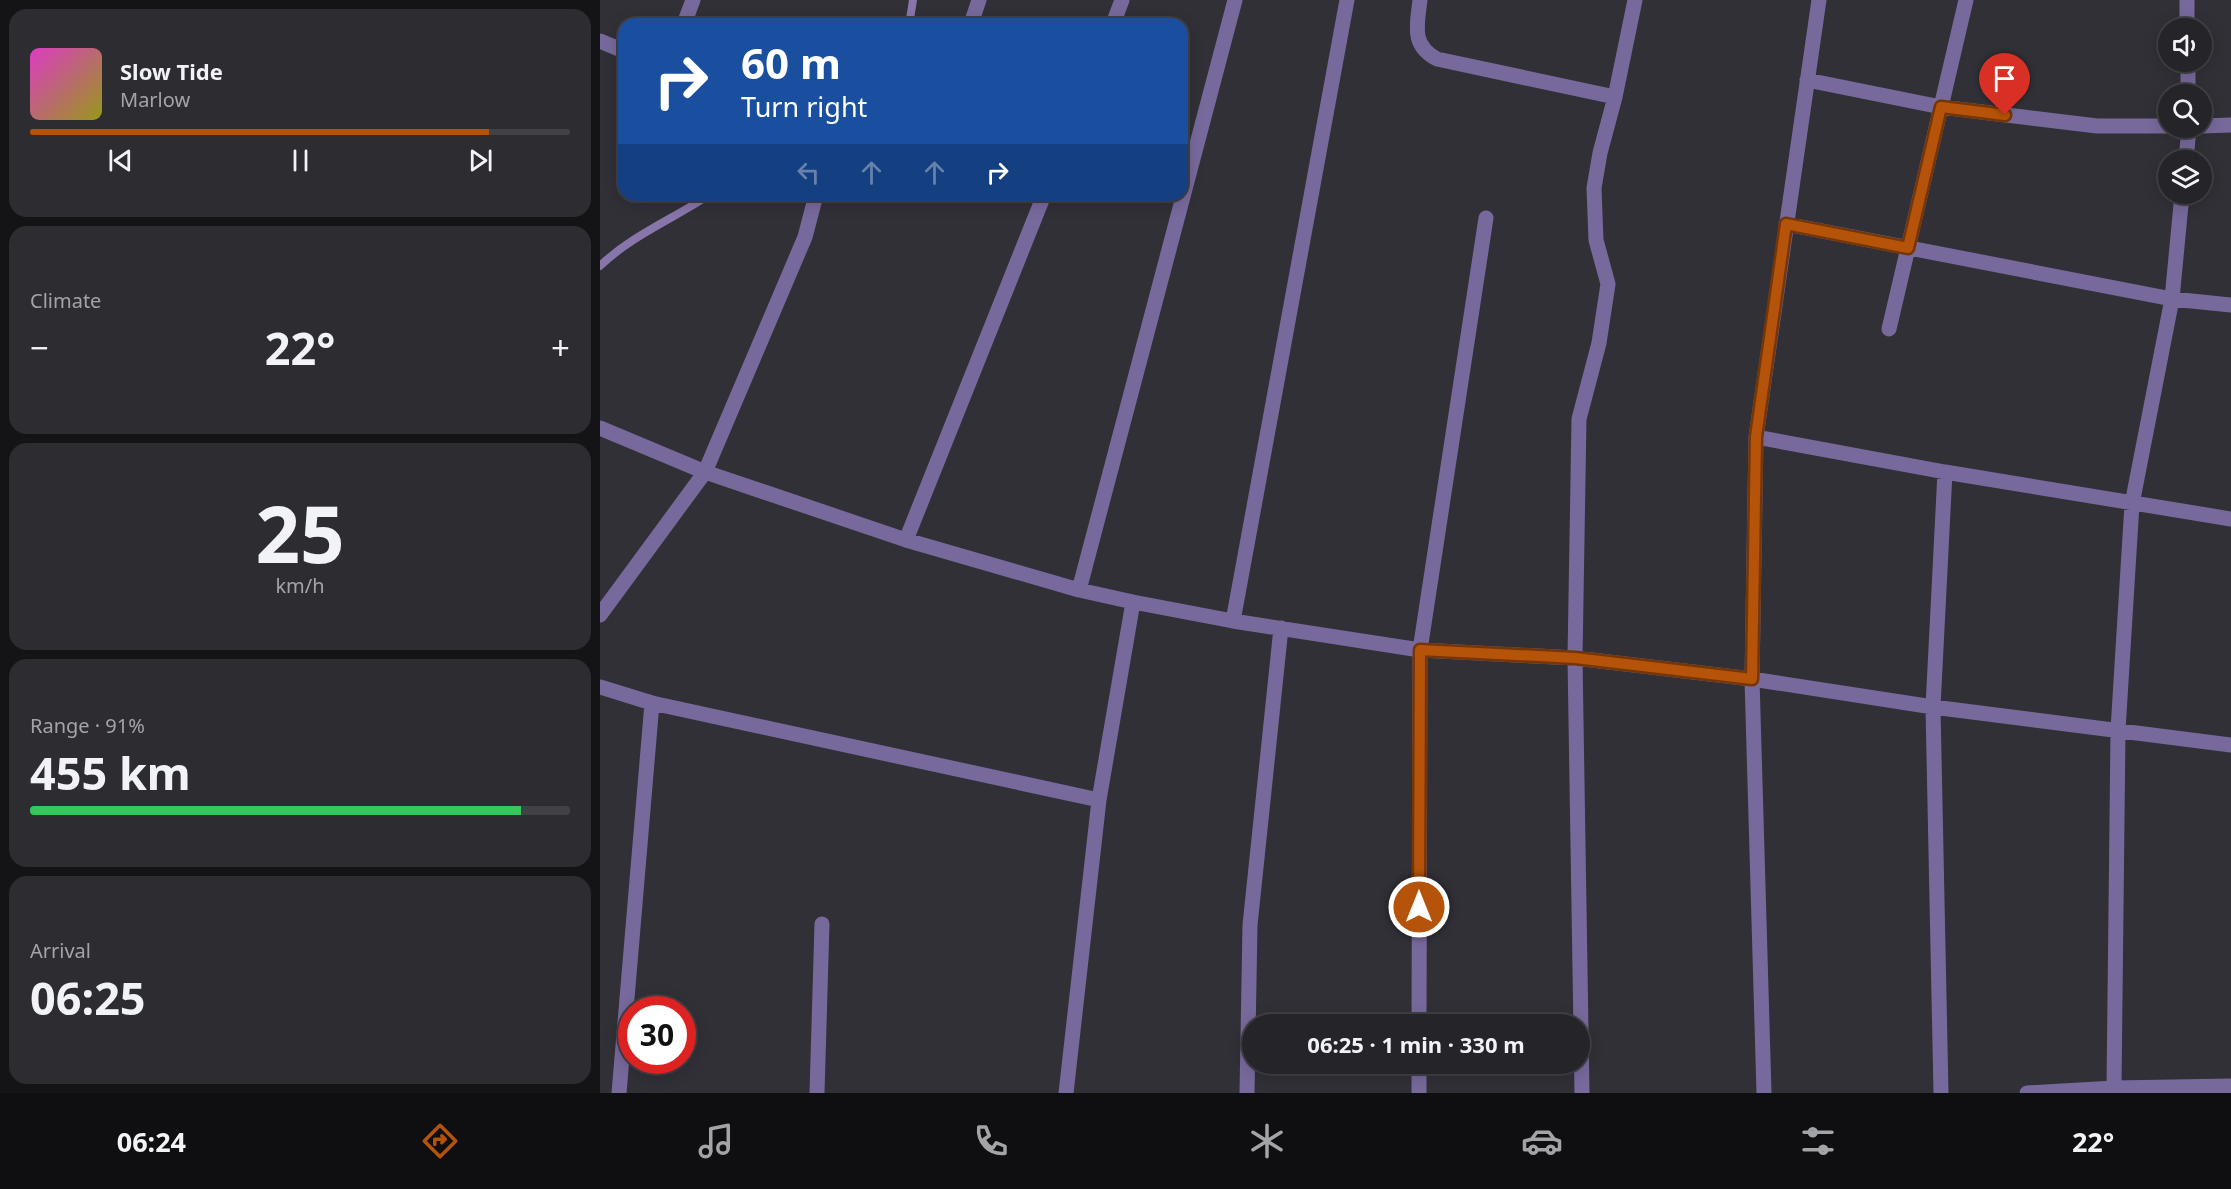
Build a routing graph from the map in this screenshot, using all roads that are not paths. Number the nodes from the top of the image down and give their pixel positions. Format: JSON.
{"nodes":[{"id":1,"x":693,"y":0,"type":"edge"},
{"id":2,"x":979,"y":0,"type":"edge"},
{"id":3,"x":1122,"y":0,"type":"edge"},
{"id":4,"x":1235,"y":0,"type":"edge"},
{"id":5,"x":1347,"y":0,"type":"edge"},
{"id":6,"x":1420,"y":0,"type":"edge"},
{"id":7,"x":1635,"y":0,"type":"edge"},
{"id":8,"x":1819,"y":0,"type":"edge"},
{"id":9,"x":1966,"y":0,"type":"edge"},
{"id":10,"x":2187,"y":0,"type":"edge"},
{"id":11,"x":686,"y":18,"type":"edge"},
{"id":12,"x":973,"y":18,"type":"edge"},
{"id":13,"x":1115,"y":18,"type":"edge"},
{"id":14,"x":2187,"y":18,"type":"edge"},
{"id":15,"x":600,"y":41,"type":"edge"},
{"id":16,"x":618,"y":48,"type":"edge"},
{"id":17,"x":1807,"y":80,"type":"junction"},
{"id":18,"x":1615,"y":97,"type":"junction"},
{"id":19,"x":1941,"y":107,"type":"junction"},
{"id":20,"x":2231,"y":125,"type":"edge"},
{"id":21,"x":2158,"y":126,"type":"edge"},
{"id":22,"x":2212,"y":126,"type":"edge"},
{"id":23,"x":1188,"y":178,"type":"edge"},
{"id":24,"x":814,"y":201,"type":"edge"},
{"id":25,"x":1042,"y":201,"type":"edge"},
{"id":26,"x":1182,"y":201,"type":"edge"},
{"id":27,"x":2181,"y":204,"type":"edge"},
{"id":28,"x":1486,"y":218,"type":"dead end"},
{"id":29,"x":1786,"y":224,"type":"junction"},
{"id":30,"x":1908,"y":248,"type":"junction"},
{"id":31,"x":2172,"y":299,"type":"junction"},
{"id":32,"x":2231,"y":305,"type":"edge"},
{"id":33,"x":1889,"y":330,"type":"dead end"},
{"id":34,"x":600,"y":428,"type":"edge"},
{"id":35,"x":1756,"y":437,"type":"junction"},
{"id":36,"x":705,"y":472,"type":"junction"},
{"id":37,"x":1945,"y":472,"type":"junction"},
{"id":38,"x":2132,"y":504,"type":"junction"},
{"id":39,"x":2231,"y":519,"type":"edge"},
{"id":40,"x":906,"y":540,"type":"junction"},
{"id":41,"x":1079,"y":590,"type":"junction"},
{"id":42,"x":1133,"y":602,"type":"junction"},
{"id":43,"x":600,"y":615,"type":"edge"},
{"id":44,"x":1233,"y":621,"type":"junction"},
{"id":45,"x":1281,"y":628,"type":"junction"},
{"id":46,"x":1420,"y":650,"type":"junction"},
{"id":47,"x":1575,"y":658,"type":"junction"},
{"id":48,"x":1752,"y":679,"type":"junction"},
{"id":49,"x":600,"y":687,"type":"edge"},
{"id":50,"x":652,"y":703,"type":"junction"},
{"id":51,"x":1933,"y":707,"type":"junction"},
{"id":52,"x":2118,"y":730,"type":"junction"},
{"id":53,"x":2231,"y":745,"type":"edge"},
{"id":54,"x":1099,"y":800,"type":"junction"},
{"id":55,"x":822,"y":924,"type":"dead end"},
{"id":56,"x":1419,"y":1014,"type":"edge"},
{"id":57,"x":1419,"y":1074,"type":"edge"},
{"id":58,"x":2231,"y":1086,"type":"edge"},
{"id":59,"x":2114,"y":1088,"type":"junction"},
{"id":60,"x":2137,"y":1090,"type":"edge"},
{"id":61,"x":619,"y":1093,"type":"edge"},
{"id":62,"x":817,"y":1093,"type":"edge"},
{"id":63,"x":1066,"y":1093,"type":"edge"},
{"id":64,"x":1246,"y":1093,"type":"edge"},
{"id":65,"x":1419,"y":1093,"type":"edge"},
{"id":66,"x":1582,"y":1093,"type":"edge"},
{"id":67,"x":1764,"y":1093,"type":"edge"},
{"id":68,"x":1941,"y":1093,"type":"edge"},
{"id":69,"x":2027,"y":1093,"type":"edge"}],
"edges":[{"from":1,"to":11,"type":"street"},
{"from":2,"to":12,"type":"street"},
{"from":3,"to":13,"type":"street"},
{"from":4,"to":23,"type":"street"},
{"from":5,"to":44,"type":"street"},
{"from":6,"to":18,"type":"street"},
{"from":7,"to":18,"type":"street"},
{"from":8,"to":17,"type":"street"},
{"from":9,"to":19,"type":"street"},
{"from":10,"to":14,"type":"street"},
{"from":15,"to":16,"type":"street"},
{"from":17,"to":19,"type":"street"},
{"from":17,"to":29,"type":"street"},
{"from":18,"to":47,"type":"street"},
{"from":19,"to":21,"type":"street"},
{"from":19,"to":30,"type":"street"},
{"from":20,"to":22,"type":"street"},
{"from":24,"to":36,"type":"street"},
{"from":25,"to":40,"type":"street"},
{"from":26,"to":41,"type":"street"},
{"from":27,"to":31,"type":"street"},
{"from":28,"to":46,"type":"street"},
{"from":29,"to":30,"type":"street"},
{"from":29,"to":35,"type":"street"},
{"from":30,"to":31,"type":"street"},
{"from":30,"to":33,"type":"street"},
{"from":31,"to":32,"type":"street"},
{"from":31,"to":38,"type":"street"},
{"from":34,"to":36,"type":"street"},
{"from":35,"to":37,"type":"street"},
{"from":35,"to":48,"type":"street"},
{"from":36,"to":40,"type":"street"},
{"from":36,"to":43,"type":"street"},
{"from":37,"to":38,"type":"street"},
{"from":37,"to":51,"type":"street"},
{"from":38,"to":39,"type":"street"},
{"from":38,"to":52,"type":"street"},
{"from":40,"to":41,"type":"street"},
{"from":41,"to":42,"type":"street"},
{"from":42,"to":44,"type":"street"},
{"from":42,"to":54,"type":"street"},
{"from":44,"to":45,"type":"street"},
{"from":45,"to":46,"type":"street"},
{"from":45,"to":64,"type":"street"},
{"from":46,"to":47,"type":"street"},
{"from":46,"to":56,"type":"street"},
{"from":47,"to":48,"type":"street"},
{"from":47,"to":66,"type":"street"},
{"from":48,"to":51,"type":"street"},
{"from":48,"to":67,"type":"street"},
{"from":49,"to":50,"type":"street"},
{"from":50,"to":54,"type":"street"},
{"from":50,"to":61,"type":"street"},
{"from":51,"to":52,"type":"street"},
{"from":51,"to":68,"type":"street"},
{"from":52,"to":53,"type":"street"},
{"from":52,"to":59,"type":"street"},
{"from":54,"to":63,"type":"street"},
{"from":55,"to":62,"type":"street"},
{"from":57,"to":65,"type":"street"},
{"from":58,"to":60,"type":"street"},
{"from":59,"to":60,"type":"street"},
{"from":59,"to":69,"type":"street"}]}
